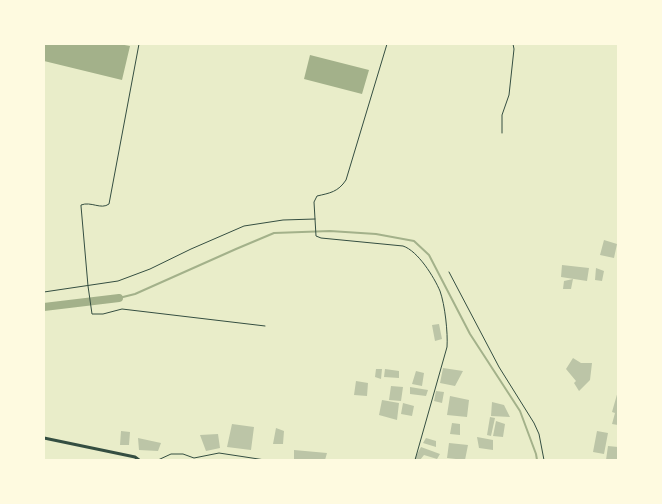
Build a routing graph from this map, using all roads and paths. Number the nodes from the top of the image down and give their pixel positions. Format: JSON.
{"nodes":[{"id":1,"x":139,"y":44,"type":"edge"},
{"id":2,"x":387,"y":44,"type":"edge"},
{"id":3,"x":513,"y":44,"type":"edge"},
{"id":4,"x":502,"y":133,"type":"dead end"},
{"id":5,"x":315,"y":219,"type":"junction"},
{"id":6,"x":449,"y":272,"type":"dead end"},
{"id":7,"x":88,"y":286,"type":"junction"},
{"id":8,"x":44,"y":292,"type":"edge"},
{"id":9,"x":265,"y":326,"type":"dead end"},
{"id":10,"x":44,"y":438,"type":"edge"},
{"id":11,"x":139,"y":460,"type":"edge"},
{"id":12,"x":158,"y":460,"type":"edge"},
{"id":13,"x":265,"y":460,"type":"edge"},
{"id":14,"x":415,"y":460,"type":"edge"},
{"id":15,"x":544,"y":460,"type":"edge"}],
"edges":[{"from":1,"to":7,"type":"lane"},
{"from":2,"to":5,"type":"lane"},
{"from":3,"to":4,"type":"lane"},
{"from":5,"to":7,"type":"lane"},
{"from":5,"to":14,"type":"lane"},
{"from":6,"to":15,"type":"lane"},
{"from":7,"to":8,"type":"lane"},
{"from":7,"to":9,"type":"lane"},
{"from":10,"to":11,"type":"street"},
{"from":12,"to":13,"type":"lane"}]}
